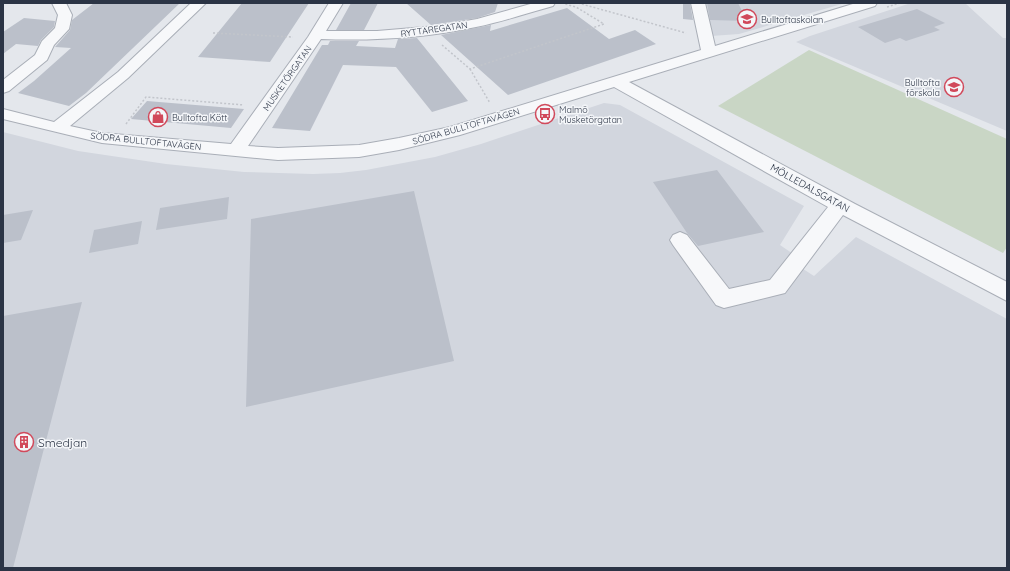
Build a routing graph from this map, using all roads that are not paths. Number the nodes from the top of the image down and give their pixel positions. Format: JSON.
{"nodes":[{"id":1,"x":60,"y":3,"type":"edge"},
{"id":2,"x":199,"y":3,"type":"edge"},
{"id":3,"x":336,"y":3,"type":"edge"},
{"id":4,"x":548,"y":3,"type":"edge"},
{"id":5,"x":698,"y":3,"type":"edge"},
{"id":6,"x":870,"y":3,"type":"edge"},
{"id":7,"x":316,"y":37,"type":"junction"},
{"id":8,"x":709,"y":54,"type":"junction"},
{"id":9,"x":615,"y":81,"type":"junction"},
{"id":10,"x":3,"y":88,"type":"edge"},
{"id":11,"x":7,"y":119,"type":"edge"},
{"id":12,"x":57,"y":128,"type":"junction"},
{"id":13,"x":235,"y":151,"type":"junction"},
{"id":14,"x":840,"y":204,"type":"junction"},
{"id":15,"x":680,"y":240,"type":"dead end"},
{"id":16,"x":1007,"y":292,"type":"edge"}],
"edges":[{"from":1,"to":10,"type":"street"},
{"from":2,"to":12,"type":"street"},
{"from":3,"to":7,"type":"street","name":"MUSKETÖRGATAN"},
{"from":4,"to":7,"type":"street","name":"RYTTAREGATAN"},
{"from":5,"to":8,"type":"street"},
{"from":6,"to":8,"type":"street","name":"SÖDRA BULLTOFTAVÄGEN"},
{"from":7,"to":13,"type":"street","name":"MUSKETÖRGATAN"},
{"from":8,"to":9,"type":"street","name":"SÖDRA BULLTOFTAVÄGEN"},
{"from":9,"to":13,"type":"street","name":"SÖDRA BULLTOFTAVÄGEN"},
{"from":9,"to":14,"type":"street","name":"MÖLLEDALSGATAN"},
{"from":11,"to":12,"type":"street","name":"SÖDRA BULLTOFTAVÄGEN"},
{"from":12,"to":13,"type":"street","name":"SÖDRA BULLTOFTAVÄGEN"},
{"from":14,"to":15,"type":"street"},
{"from":14,"to":16,"type":"street","name":"MÖLLEDALSGATAN"}]}
